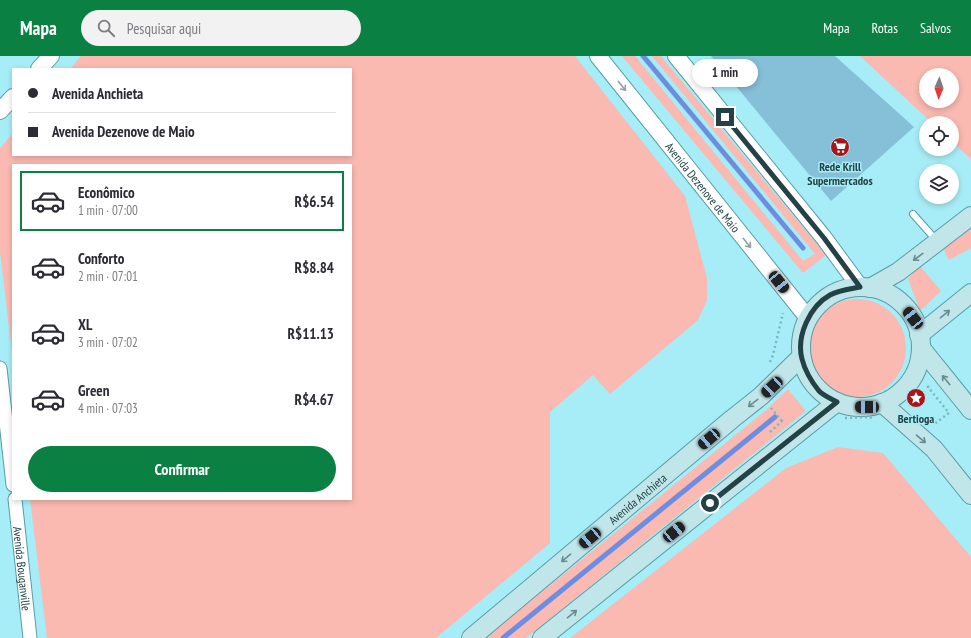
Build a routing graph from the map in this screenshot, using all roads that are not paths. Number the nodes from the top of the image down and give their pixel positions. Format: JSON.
{"nodes":[{"id":1,"x":51,"y":56,"type":"edge"},
{"id":2,"x":598,"y":56,"type":"edge"},
{"id":3,"x":676,"y":56,"type":"edge"},
{"id":4,"x":40,"y":68,"type":"edge"},
{"id":5,"x":12,"y":98,"type":"edge"},
{"id":6,"x":0,"y":110,"type":"edge"},
{"id":7,"x":913,"y":214,"type":"dead end"},
{"id":8,"x":971,"y":216,"type":"edge"},
{"id":9,"x":936,"y":241,"type":"junction"},
{"id":10,"x":865,"y":288,"type":"junction"},
{"id":11,"x":971,"y":293,"type":"edge"},
{"id":12,"x":808,"y":318,"type":"junction"},
{"id":13,"x":920,"y":342,"type":"junction"},
{"id":14,"x":801,"y":357,"type":"junction"},
{"id":15,"x":0,"y":368,"type":"edge"},
{"id":16,"x":837,"y":402,"type":"junction"},
{"id":17,"x":882,"y":403,"type":"junction"},
{"id":18,"x":971,"y":410,"type":"edge"},
{"id":19,"x":12,"y":476,"type":"edge"},
{"id":20,"x":971,"y":495,"type":"edge"},
{"id":21,"x":15,"y":500,"type":"edge"},
{"id":22,"x":30,"y":638,"type":"edge"},
{"id":23,"x":471,"y":638,"type":"edge"},
{"id":24,"x":542,"y":638,"type":"edge"}],
"edges":[{"from":1,"to":4,"type":"street"},
{"from":2,"to":12,"type":"street","name":"Avenida Dezenove de Maio","one_way":true},
{"from":3,"to":10,"type":"street"},
{"from":5,"to":6,"type":"street"},
{"from":7,"to":9,"type":"lane"},
{"from":8,"to":9,"type":"main road"},
{"from":9,"to":10,"type":"main road","one_way":true},
{"from":10,"to":12,"type":"main road"},
{"from":10,"to":13,"type":"main road"},
{"from":13,"to":11,"type":"main road","one_way":true},
{"from":12,"to":14,"type":"main road"},
{"from":13,"to":17,"type":"main road"},
{"from":18,"to":13,"type":"main road","one_way":true},
{"from":14,"to":16,"type":"main road"},
{"from":14,"to":23,"type":"main road","name":"Avenida Anchieta","one_way":true},
{"from":15,"to":19,"type":"street"},
{"from":16,"to":17,"type":"main road"},
{"from":24,"to":16,"type":"main road","one_way":true},
{"from":17,"to":20,"type":"main road","one_way":true},
{"from":21,"to":22,"type":"street","name":"Avenida Bouganville"}]}
